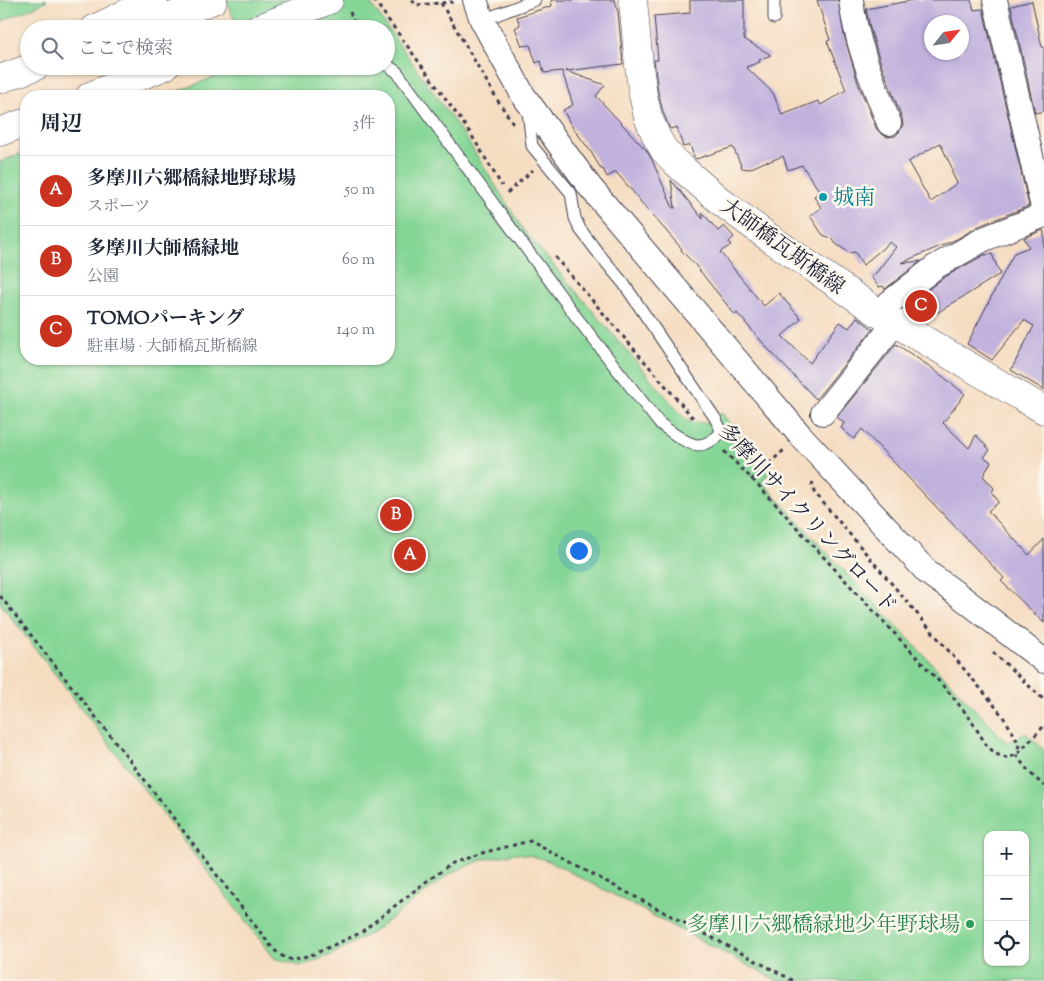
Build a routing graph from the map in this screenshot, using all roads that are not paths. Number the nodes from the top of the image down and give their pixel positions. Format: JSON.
{"nodes":[{"id":1,"x":154,"y":0,"type":"edge"},
{"id":2,"x":213,"y":0,"type":"edge"},
{"id":3,"x":536,"y":0,"type":"edge"},
{"id":4,"x":633,"y":0,"type":"edge"},
{"id":5,"x":774,"y":0,"type":"edge"},
{"id":6,"x":851,"y":0,"type":"edge"},
{"id":7,"x":995,"y":0,"type":"edge"},
{"id":8,"x":339,"y":4,"type":"edge"},
{"id":9,"x":470,"y":7,"type":"edge"},
{"id":10,"x":774,"y":18,"type":"dead end"},
{"id":11,"x":113,"y":20,"type":"edge"},
{"id":12,"x":163,"y":20,"type":"edge"},
{"id":13,"x":287,"y":20,"type":"edge"},
{"id":14,"x":20,"y":66,"type":"edge"},
{"id":15,"x":20,"y":71,"type":"edge"},
{"id":16,"x":395,"y":71,"type":"edge"},
{"id":17,"x":142,"y":75,"type":"edge"},
{"id":18,"x":0,"y":77,"type":"edge"},
{"id":19,"x":105,"y":90,"type":"edge"},
{"id":20,"x":523,"y":95,"type":"junction"},
{"id":21,"x":889,"y":123,"type":"dead end"},
{"id":22,"x":20,"y":124,"type":"edge"},
{"id":23,"x":0,"y":132,"type":"edge"},
{"id":24,"x":1044,"y":213,"type":"edge"},
{"id":25,"x":888,"y":319,"type":"junction"},
{"id":26,"x":1044,"y":410,"type":"edge"},
{"id":27,"x":823,"y":413,"type":"dead end"},
{"id":28,"x":1044,"y":662,"type":"edge"}],
"edges":[{"from":1,"to":11,"type":"main road"},
{"from":2,"to":12,"type":"main road"},
{"from":3,"to":9,"type":"lane"},
{"from":4,"to":25,"type":"main road","name":"大師橋瓦斯橋線"},
{"from":5,"to":10,"type":"lane"},
{"from":6,"to":21,"type":"street"},
{"from":7,"to":24,"type":"street"},
{"from":8,"to":13,"type":"main road"},
{"from":9,"to":20,"type":"street"},
{"from":14,"to":18,"type":"main road"},
{"from":15,"to":18,"type":"main road"},
{"from":16,"to":20,"type":"lane"},
{"from":17,"to":19,"type":"main road"},
{"from":20,"to":28,"type":"street"},
{"from":22,"to":23,"type":"main road"},
{"from":24,"to":25,"type":"street"},
{"from":25,"to":26,"type":"main road","name":"大師橋瓦斯橋線"},
{"from":25,"to":27,"type":"street"}]}
